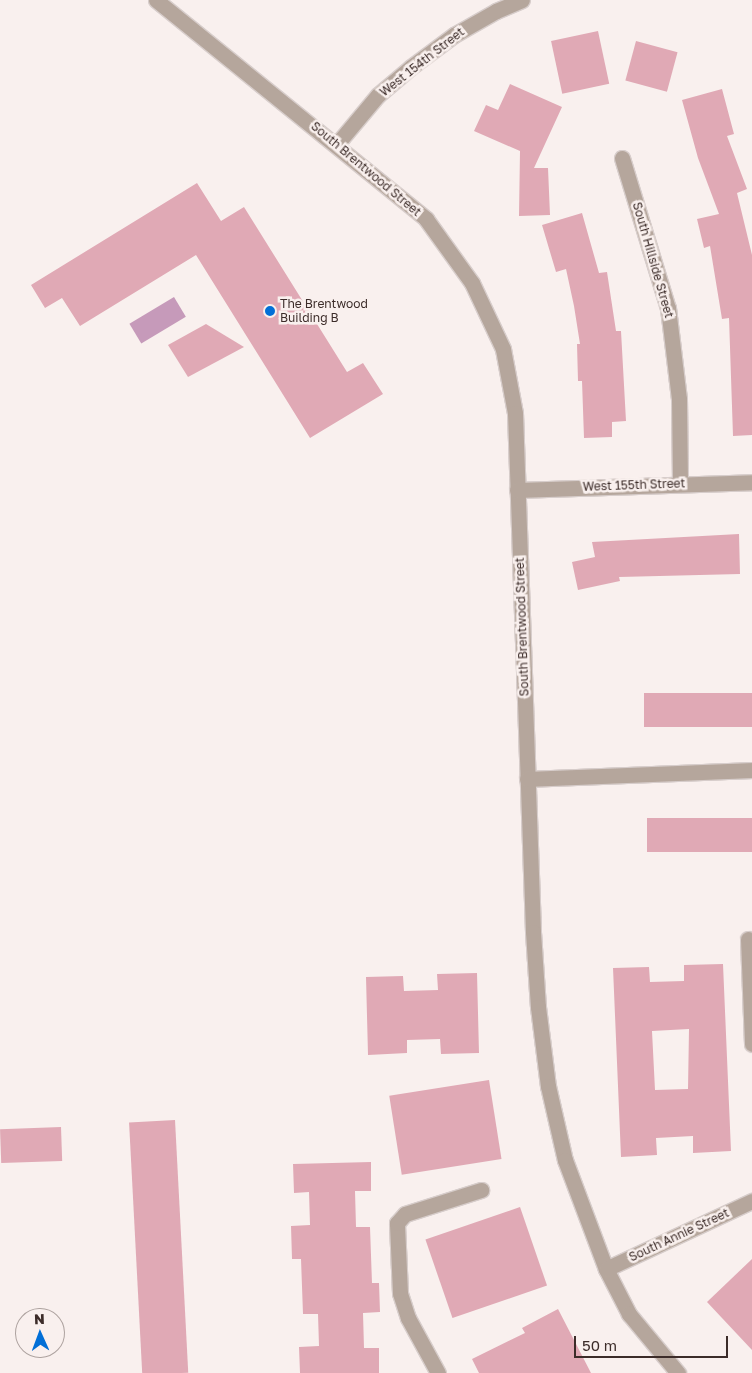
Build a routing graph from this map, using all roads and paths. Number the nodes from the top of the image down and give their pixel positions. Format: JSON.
{"nodes":[{"id":1,"x":156,"y":0,"type":"edge"},
{"id":2,"x":522,"y":0,"type":"edge"},
{"id":3,"x":337,"y":144,"type":"junction"},
{"id":4,"x":622,"y":158,"type":"dead end"},
{"id":5,"x":752,"y":482,"type":"edge"},
{"id":6,"x":680,"y":483,"type":"junction"},
{"id":7,"x":517,"y":490,"type":"junction"},
{"id":8,"x":752,"y":770,"type":"edge"},
{"id":9,"x":528,"y":779,"type":"junction"},
{"id":10,"x":748,"y":939,"type":"dead end"},
{"id":11,"x":752,"y":1044,"type":"edge"},
{"id":12,"x":481,"y":1190,"type":"dead end"},
{"id":13,"x":752,"y":1201,"type":"edge"},
{"id":14,"x":606,"y":1269,"type":"junction"},
{"id":15,"x":438,"y":1373,"type":"edge"},
{"id":16,"x":678,"y":1373,"type":"edge"}],
"edges":[{"from":1,"to":3,"type":"street","name":"South Brentwood Street"},
{"from":2,"to":3,"type":"street","name":"West 154th Street"},
{"from":3,"to":7,"type":"street","name":"South Brentwood Street"},
{"from":4,"to":6,"type":"street","name":"South Hillside Street"},
{"from":5,"to":6,"type":"street","name":"West 155th Street"},
{"from":6,"to":7,"type":"street","name":"West 155th Street"},
{"from":7,"to":9,"type":"street","name":"South Brentwood Street"},
{"from":8,"to":9,"type":"street"},
{"from":9,"to":14,"type":"street","name":"South Brentwood Street"},
{"from":10,"to":11,"type":"street"},
{"from":12,"to":15,"type":"street"},
{"from":13,"to":14,"type":"street","name":"South Annie Street"},
{"from":14,"to":16,"type":"street","name":"South Brentwood Street"}]}
